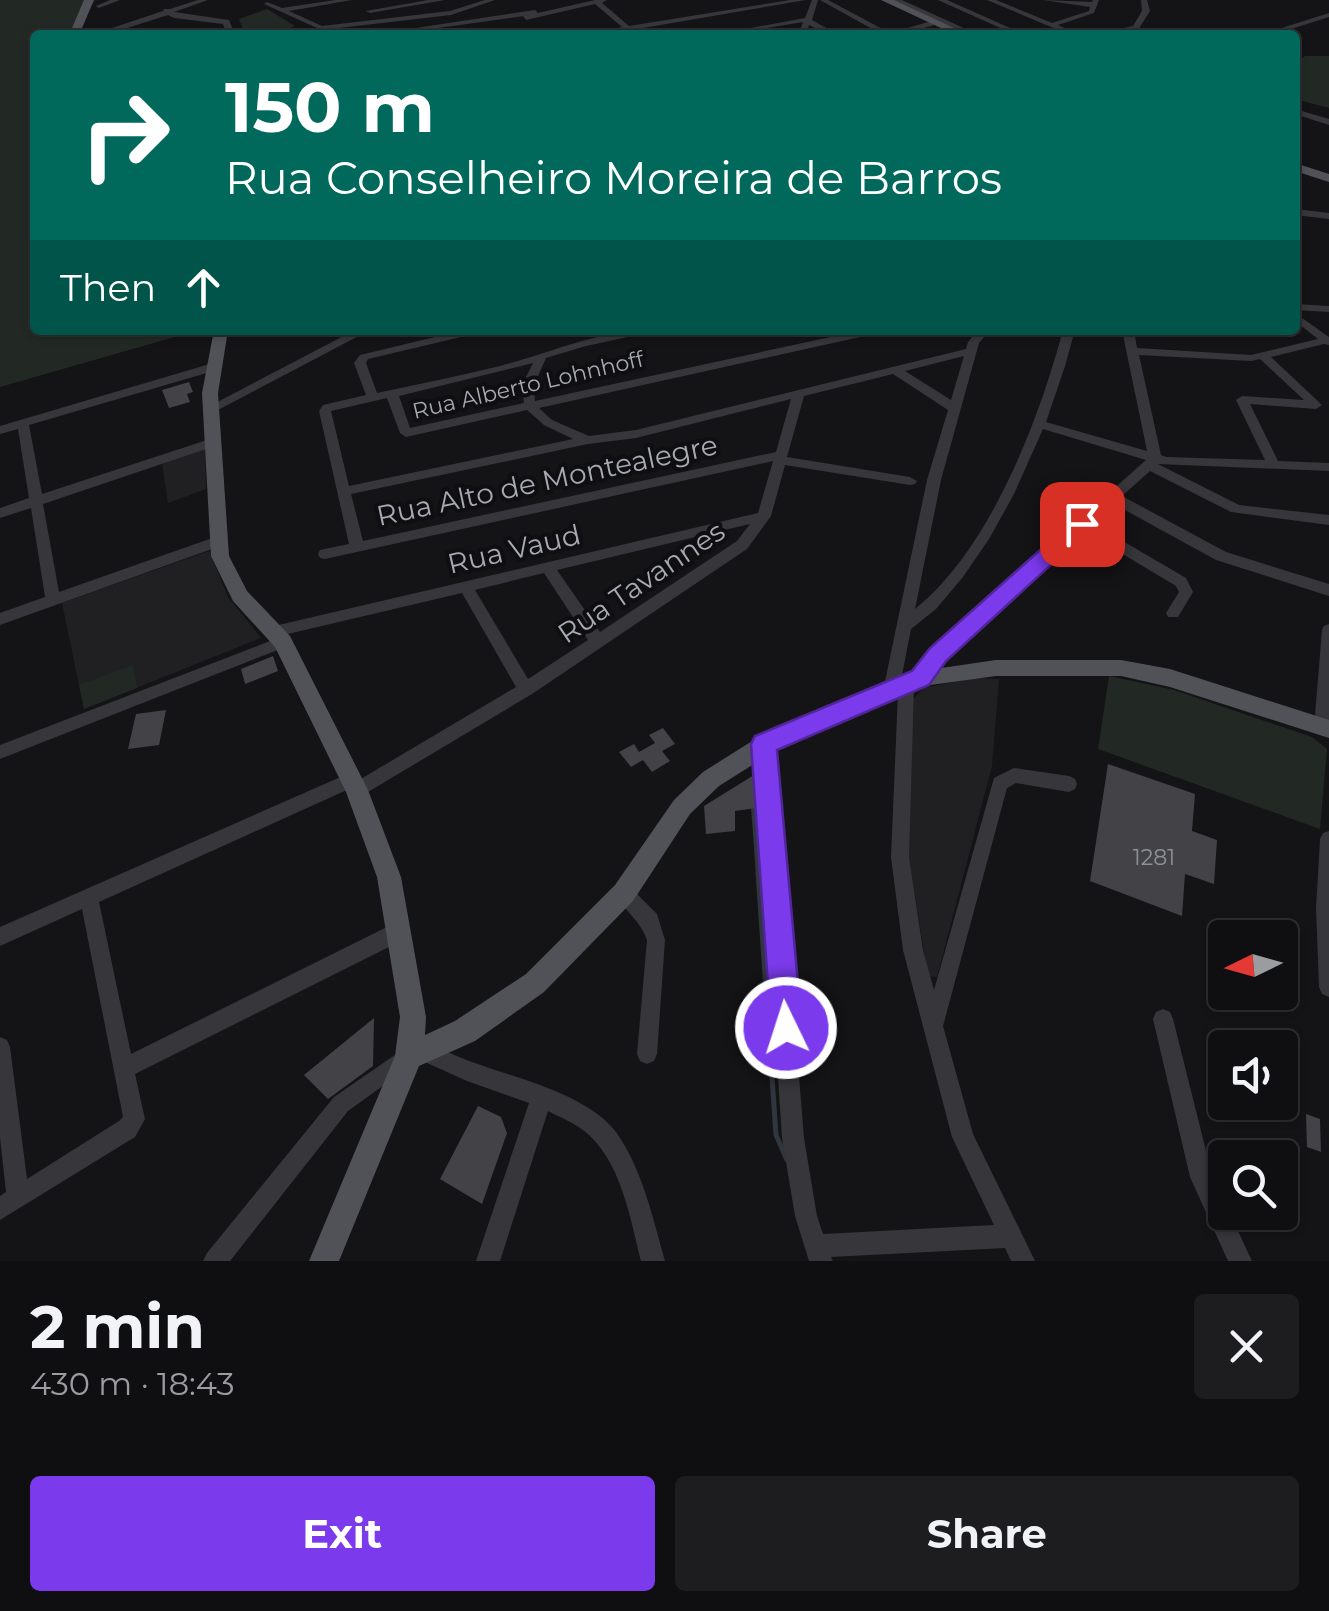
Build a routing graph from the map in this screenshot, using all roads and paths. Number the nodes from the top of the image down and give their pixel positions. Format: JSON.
{"nodes":[{"id":1,"x":116,"y":0,"type":"edge"},
{"id":2,"x":205,"y":0,"type":"edge"},
{"id":3,"x":254,"y":0,"type":"edge"},
{"id":4,"x":296,"y":0,"type":"edge"},
{"id":5,"x":349,"y":0,"type":"edge"},
{"id":6,"x":442,"y":0,"type":"edge"},
{"id":7,"x":492,"y":0,"type":"edge"},
{"id":8,"x":552,"y":0,"type":"edge"},
{"id":9,"x":803,"y":0,"type":"edge"},
{"id":10,"x":823,"y":0,"type":"edge"},
{"id":11,"x":886,"y":0,"type":"edge"},
{"id":12,"x":896,"y":0,"type":"edge"},
{"id":13,"x":941,"y":0,"type":"edge"},
{"id":14,"x":990,"y":0,"type":"edge"},
{"id":15,"x":1046,"y":0,"type":"edge"},
{"id":16,"x":1144,"y":0,"type":"edge"},
{"id":17,"x":600,"y":1,"type":"edge"},
{"id":18,"x":787,"y":2,"type":"edge"},
{"id":19,"x":1096,"y":2,"type":"edge"},
{"id":20,"x":94,"y":3,"type":"edge"},
{"id":21,"x":276,"y":4,"type":"edge"},
{"id":22,"x":815,"y":4,"type":"edge"},
{"id":23,"x":567,"y":8,"type":"junction"},
{"id":24,"x":166,"y":10,"type":"junction"},
{"id":25,"x":370,"y":11,"type":"dead end"},
{"id":26,"x":230,"y":12,"type":"dead end"},
{"id":27,"x":844,"y":13,"type":"junction"},
{"id":28,"x":972,"y":13,"type":"junction"},
{"id":29,"x":513,"y":15,"type":"dead end"},
{"id":30,"x":1329,"y":15,"type":"edge"},
{"id":31,"x":185,"y":17,"type":"junction"},
{"id":32,"x":809,"y":20,"type":"junction"},
{"id":33,"x":674,"y":21,"type":"junction"},
{"id":34,"x":940,"y":22,"type":"junction"},
{"id":35,"x":1052,"y":25,"type":"junction"},
{"id":36,"x":321,"y":28,"type":"junction"},
{"id":37,"x":682,"y":28,"type":"dead end"},
{"id":38,"x":749,"y":28,"type":"dead end"},
{"id":39,"x":628,"y":29,"type":"junction"},
{"id":40,"x":77,"y":30,"type":"edge"},
{"id":41,"x":114,"y":30,"type":"edge"},
{"id":42,"x":229,"y":30,"type":"edge"},
{"id":43,"x":326,"y":30,"type":"edge"},
{"id":44,"x":418,"y":30,"type":"edge"},
{"id":45,"x":476,"y":30,"type":"edge"},
{"id":46,"x":621,"y":30,"type":"edge"},
{"id":47,"x":804,"y":30,"type":"edge"},
{"id":48,"x":826,"y":30,"type":"edge"},
{"id":49,"x":880,"y":30,"type":"edge"},
{"id":50,"x":909,"y":30,"type":"edge"},
{"id":51,"x":955,"y":30,"type":"edge"},
{"id":52,"x":961,"y":30,"type":"edge"},
{"id":53,"x":1011,"y":30,"type":"edge"},
{"id":54,"x":1064,"y":30,"type":"edge"},
{"id":55,"x":1135,"y":30,"type":"edge"},
{"id":56,"x":1280,"y":30,"type":"edge"},
{"id":57,"x":1300,"y":113,"type":"edge"},
{"id":58,"x":1329,"y":122,"type":"edge"},
{"id":59,"x":1329,"y":160,"type":"edge"},
{"id":60,"x":1300,"y":169,"type":"edge"},
{"id":61,"x":1300,"y":171,"type":"edge"},
{"id":62,"x":1329,"y":178,"type":"edge"},
{"id":63,"x":1300,"y":213,"type":"edge"},
{"id":64,"x":1329,"y":216,"type":"edge"},
{"id":65,"x":1300,"y":307,"type":"edge"},
{"id":66,"x":1329,"y":309,"type":"edge"},
{"id":67,"x":1300,"y":320,"type":"edge"},
{"id":68,"x":225,"y":335,"type":"edge"},
{"id":69,"x":354,"y":335,"type":"edge"},
{"id":70,"x":457,"y":335,"type":"edge"},
{"id":71,"x":622,"y":335,"type":"edge"},
{"id":72,"x":855,"y":335,"type":"edge"},
{"id":73,"x":981,"y":335,"type":"edge"},
{"id":74,"x":1067,"y":335,"type":"edge"},
{"id":75,"x":1129,"y":335,"type":"edge"},
{"id":76,"x":1328,"y":341,"type":"edge"},
{"id":77,"x":971,"y":351,"type":"junction"},
{"id":78,"x":1132,"y":352,"type":"junction"},
{"id":79,"x":1264,"y":356,"type":"junction"},
{"id":80,"x":541,"y":359,"type":"junction"},
{"id":81,"x":213,"y":367,"type":"junction"},
{"id":82,"x":894,"y":369,"type":"junction"},
{"id":83,"x":799,"y":392,"type":"junction"},
{"id":84,"x":392,"y":394,"type":"junction"},
{"id":85,"x":373,"y":397,"type":"junction"},
{"id":86,"x":530,"y":405,"type":"junction"},
{"id":87,"x":212,"y":408,"type":"junction"},
{"id":88,"x":956,"y":408,"type":"junction"},
{"id":89,"x":23,"y":424,"type":"junction"},
{"id":90,"x":1040,"y":424,"type":"junction"},
{"id":91,"x":0,"y":430,"type":"edge"},
{"id":92,"x":588,"y":440,"type":"junction"},
{"id":93,"x":211,"y":443,"type":"junction"},
{"id":94,"x":780,"y":457,"type":"junction"},
{"id":95,"x":1152,"y":462,"type":"junction"},
{"id":96,"x":1273,"y":463,"type":"junction"},
{"id":97,"x":1329,"y":467,"type":"edge"},
{"id":98,"x":910,"y":481,"type":"dead end"},
{"id":99,"x":345,"y":490,"type":"junction"},
{"id":100,"x":1112,"y":497,"type":"junction"},
{"id":101,"x":37,"y":501,"type":"junction"},
{"id":102,"x":1236,"y":509,"type":"junction"},
{"id":103,"x":0,"y":513,"type":"edge"},
{"id":104,"x":764,"y":516,"type":"junction"},
{"id":105,"x":1329,"y":520,"type":"edge"},
{"id":106,"x":1082,"y":524,"type":"junction"},
{"id":107,"x":1229,"y":525,"type":"dead end"},
{"id":108,"x":218,"y":541,"type":"junction"},
{"id":109,"x":358,"y":546,"type":"junction"},
{"id":110,"x":325,"y":554,"type":"dead end"},
{"id":111,"x":546,"y":567,"type":"junction"},
{"id":112,"x":465,"y":586,"type":"junction"},
{"id":113,"x":1329,"y":590,"type":"edge"},
{"id":114,"x":53,"y":600,"type":"junction"},
{"id":115,"x":1173,"y":613,"type":"dead end"},
{"id":116,"x":0,"y":620,"type":"edge"},
{"id":117,"x":902,"y":628,"type":"junction"},
{"id":118,"x":1329,"y":630,"type":"edge"},
{"id":119,"x":279,"y":637,"type":"junction"},
{"id":120,"x":598,"y":642,"type":"junction"},
{"id":121,"x":906,"y":684,"type":"junction"},
{"id":122,"x":526,"y":688,"type":"junction"},
{"id":123,"x":1326,"y":728,"type":"edge"},
{"id":124,"x":764,"y":744,"type":"junction"},
{"id":125,"x":0,"y":752,"type":"edge"},
{"id":126,"x":1069,"y":784,"type":"dead end"},
{"id":127,"x":354,"y":785,"type":"junction"},
{"id":128,"x":1328,"y":852,"type":"edge"},
{"id":129,"x":624,"y":893,"type":"junction"},
{"id":130,"x":89,"y":896,"type":"junction"},
{"id":131,"x":400,"y":931,"type":"junction"},
{"id":132,"x":0,"y":937,"type":"edge"},
{"id":133,"x":1329,"y":987,"type":"edge"},
{"id":134,"x":1163,"y":1019,"type":"dead end"},
{"id":135,"x":932,"y":1029,"type":"junction"},
{"id":136,"x":453,"y":1038,"type":"junction"},
{"id":137,"x":0,"y":1047,"type":"edge"},
{"id":138,"x":416,"y":1053,"type":"junction"},
{"id":139,"x":647,"y":1054,"type":"dead end"},
{"id":140,"x":459,"y":1068,"type":"junction"},
{"id":141,"x":123,"y":1070,"type":"junction"},
{"id":142,"x":541,"y":1099,"type":"junction"},
{"id":143,"x":9,"y":1203,"type":"edge"},
{"id":144,"x":1010,"y":1236,"type":"junction"},
{"id":145,"x":818,"y":1254,"type":"edge"},
{"id":146,"x":650,"y":1256,"type":"edge"},
{"id":147,"x":214,"y":1261,"type":"edge"},
{"id":148,"x":324,"y":1261,"type":"edge"},
{"id":149,"x":488,"y":1261,"type":"edge"},
{"id":150,"x":1022,"y":1261,"type":"edge"},
{"id":151,"x":1240,"y":1261,"type":"edge"}],
"edges":[{"from":1,"to":20,"type":"street"},
{"from":2,"to":24,"type":"street"},
{"from":3,"to":21,"type":"street"},
{"from":4,"to":21,"type":"street"},
{"from":5,"to":21,"type":"street"},
{"from":6,"to":25,"type":"street"},
{"from":7,"to":36,"type":"street"},
{"from":8,"to":23,"type":"street"},
{"from":9,"to":18,"type":"street"},
{"from":10,"to":27,"type":"street"},
{"from":11,"to":34,"type":"main road"},
{"from":12,"to":34,"type":"street"},
{"from":13,"to":28,"type":"street"},
{"from":14,"to":35,"type":"street"},
{"from":15,"to":19,"type":"street"},
{"from":16,"to":55,"type":"street"},
{"from":17,"to":23,"type":"street"},
{"from":17,"to":39,"type":"street"},
{"from":18,"to":22,"type":"street"},
{"from":18,"to":33,"type":"street"},
{"from":19,"to":35,"type":"street"},
{"from":20,"to":40,"type":"main road"},
{"from":21,"to":36,"type":"street"},
{"from":22,"to":27,"type":"street"},
{"from":22,"to":32,"type":"street"},
{"from":23,"to":45,"type":"street"},
{"from":24,"to":31,"type":"street"},
{"from":24,"to":41,"type":"street"},
{"from":26,"to":31,"type":"street"},
{"from":27,"to":49,"type":"street"},
{"from":28,"to":34,"type":"street"},
{"from":28,"to":53,"type":"street"},
{"from":29,"to":44,"type":"street"},
{"from":30,"to":56,"type":"street"},
{"from":31,"to":42,"type":"street"},
{"from":32,"to":38,"type":"street"},
{"from":32,"to":47,"type":"street"},
{"from":32,"to":48,"type":"street"},
{"from":33,"to":37,"type":"street"},
{"from":33,"to":39,"type":"street"},
{"from":34,"to":50,"type":"street"},
{"from":34,"to":51,"type":"main road"},
{"from":34,"to":52,"type":"street"},
{"from":35,"to":54,"type":"street"},
{"from":36,"to":43,"type":"street"},
{"from":39,"to":46,"type":"street"},
{"from":57,"to":58,"type":"street"},
{"from":59,"to":60,"type":"main road"},
{"from":61,"to":62,"type":"main road"},
{"from":63,"to":64,"type":"street"},
{"from":65,"to":66,"type":"street"},
{"from":67,"to":76,"type":"street"},
{"from":68,"to":81,"type":"main road"},
{"from":69,"to":87,"type":"street"},
{"from":70,"to":85,"type":"street"},
{"from":71,"to":80,"type":"street"},
{"from":72,"to":86,"type":"street","name":"Rua Alberto Lohnhoff"},
{"from":73,"to":77,"type":"street"},
{"from":74,"to":90,"type":"street"},
{"from":75,"to":78,"type":"street"},
{"from":76,"to":79,"type":"street"},
{"from":77,"to":82,"type":"street"},
{"from":77,"to":88,"type":"street"},
{"from":78,"to":79,"type":"street"},
{"from":78,"to":95,"type":"street"},
{"from":79,"to":96,"type":"street"},
{"from":80,"to":84,"type":"street"},
{"from":80,"to":86,"type":"street"},
{"from":81,"to":87,"type":"main road"},
{"from":81,"to":89,"type":"street"},
{"from":82,"to":83,"type":"street"},
{"from":82,"to":88,"type":"street"},
{"from":83,"to":92,"type":"street"},
{"from":83,"to":94,"type":"street","name":"Rua Tavannes"},
{"from":84,"to":85,"type":"street"},
{"from":84,"to":86,"type":"street","name":"Rua Alberto Lohnhoff"},
{"from":85,"to":99,"type":"street"},
{"from":86,"to":92,"type":"street"},
{"from":87,"to":93,"type":"main road"},
{"from":88,"to":117,"type":"street"},
{"from":89,"to":91,"type":"street"},
{"from":89,"to":101,"type":"street"},
{"from":90,"to":95,"type":"street"},
{"from":90,"to":117,"type":"street"},
{"from":92,"to":99,"type":"street"},
{"from":93,"to":101,"type":"street"},
{"from":93,"to":108,"type":"main road"},
{"from":94,"to":98,"type":"street"},
{"from":94,"to":104,"type":"street","name":"Rua Tavannes"},
{"from":94,"to":109,"type":"street","name":"Rua Alto de Montealegre"},
{"from":95,"to":96,"type":"street"},
{"from":95,"to":100,"type":"street"},
{"from":95,"to":102,"type":"street"},
{"from":96,"to":97,"type":"street"},
{"from":99,"to":109,"type":"street"},
{"from":100,"to":106,"type":"street"},
{"from":100,"to":113,"type":"street"},
{"from":101,"to":103,"type":"street"},
{"from":101,"to":114,"type":"street"},
{"from":102,"to":105,"type":"street"},
{"from":102,"to":107,"type":"street"},
{"from":104,"to":111,"type":"street","name":"Rua Vaud"},
{"from":104,"to":120,"type":"street","name":"Rua Tavannes"},
{"from":106,"to":115,"type":"street"},
{"from":106,"to":121,"type":"street"},
{"from":108,"to":114,"type":"street"},
{"from":108,"to":119,"type":"main road"},
{"from":109,"to":110,"type":"street","name":"Rua Alto de Montealegre"},
{"from":111,"to":112,"type":"street","name":"Rua Vaud"},
{"from":111,"to":120,"type":"street"},
{"from":112,"to":119,"type":"street","name":"Rua Vaud"},
{"from":112,"to":122,"type":"street"},
{"from":114,"to":116,"type":"street"},
{"from":117,"to":121,"type":"street"},
{"from":118,"to":123,"type":"street"},
{"from":119,"to":125,"type":"street","name":"Rua Vaud"},
{"from":119,"to":127,"type":"main road"},
{"from":120,"to":122,"type":"street","name":"Rua Tavannes"},
{"from":121,"to":123,"type":"main road"},
{"from":121,"to":124,"type":"main road"},
{"from":121,"to":135,"type":"street"},
{"from":122,"to":127,"type":"street","name":"Rua Tavannes"},
{"from":124,"to":129,"type":"main road"},
{"from":124,"to":145,"type":"street"},
{"from":126,"to":135,"type":"street"},
{"from":127,"to":130,"type":"street","name":"Rua Tavannes"},
{"from":127,"to":131,"type":"main road"},
{"from":128,"to":133,"type":"street"},
{"from":129,"to":136,"type":"main road"},
{"from":129,"to":139,"type":"street"},
{"from":130,"to":132,"type":"street","name":"Rua Tavannes"},
{"from":130,"to":141,"type":"street"},
{"from":131,"to":138,"type":"main road"},
{"from":131,"to":141,"type":"street"},
{"from":134,"to":151,"type":"street"},
{"from":135,"to":144,"type":"street"},
{"from":136,"to":138,"type":"main road"},
{"from":136,"to":140,"type":"street"},
{"from":137,"to":143,"type":"street"},
{"from":138,"to":140,"type":"street"},
{"from":138,"to":147,"type":"street"},
{"from":138,"to":148,"type":"main road"},
{"from":140,"to":142,"type":"street"},
{"from":141,"to":143,"type":"street"},
{"from":142,"to":146,"type":"street"},
{"from":142,"to":149,"type":"street"},
{"from":144,"to":145,"type":"street"},
{"from":144,"to":150,"type":"street"}]}
